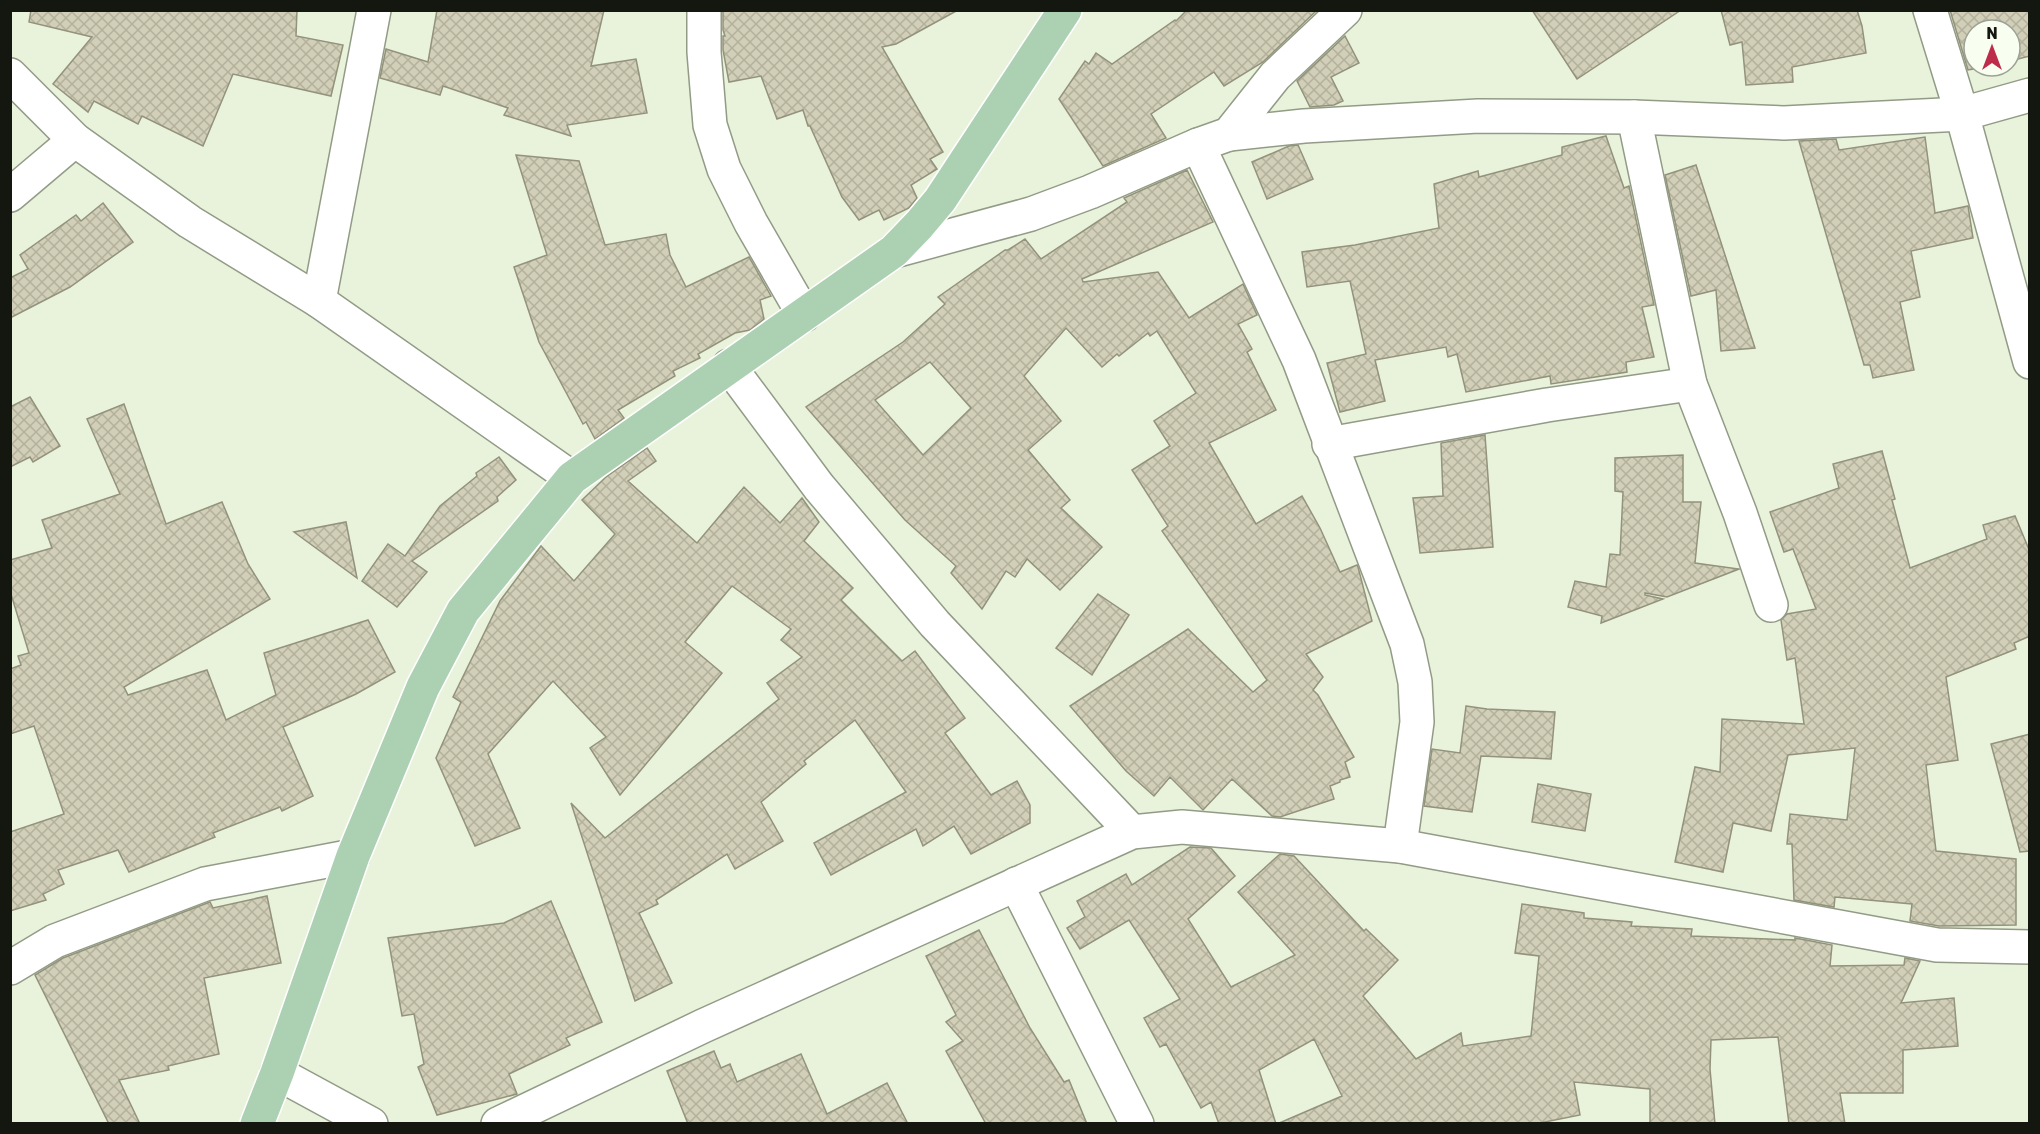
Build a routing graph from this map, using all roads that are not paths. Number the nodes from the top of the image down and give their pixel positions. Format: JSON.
{"nodes":[{"id":1,"x":374,"y":10,"type":"edge"},
{"id":2,"x":704,"y":10,"type":"edge"},
{"id":3,"x":1065,"y":10,"type":"edge"},
{"id":4,"x":1345,"y":10,"type":"edge"},
{"id":5,"x":1930,"y":10,"type":"edge"},
{"id":6,"x":10,"y":75,"type":"edge"},
{"id":7,"x":2030,"y":95,"type":"edge"},
{"id":8,"x":1962,"y":114,"type":"junction"},
{"id":9,"x":1634,"y":117,"type":"junction"},
{"id":10,"x":1228,"y":134,"type":"junction"},
{"id":11,"x":75,"y":140,"type":"junction"},
{"id":12,"x":1198,"y":145,"type":"junction"},
{"id":13,"x":10,"y":195,"type":"edge"},
{"id":14,"x":894,"y":251,"type":"junction"},
{"id":15,"x":319,"y":301,"type":"junction"},
{"id":16,"x":804,"y":315,"type":"junction"},
{"id":17,"x":2030,"y":362,"type":"edge"},
{"id":18,"x":729,"y":366,"type":"junction"},
{"id":19,"x":1690,"y":384,"type":"junction"},
{"id":20,"x":1329,"y":444,"type":"junction"},
{"id":21,"x":572,"y":478,"type":"junction"},
{"id":22,"x":1771,"y":605,"type":"dead end"},
{"id":23,"x":1132,"y":832,"type":"junction"},
{"id":24,"x":1400,"y":846,"type":"junction"},
{"id":25,"x":353,"y":856,"type":"junction"},
{"id":26,"x":1016,"y":884,"type":"junction"},
{"id":27,"x":2030,"y":946,"type":"edge"},
{"id":28,"x":10,"y":968,"type":"edge"},
{"id":29,"x":277,"y":1073,"type":"junction"},
{"id":30,"x":257,"y":1124,"type":"edge"},
{"id":31,"x":371,"y":1124,"type":"edge"},
{"id":32,"x":498,"y":1124,"type":"edge"},
{"id":33,"x":1137,"y":1124,"type":"edge"}],
"edges":[{"from":1,"to":15,"type":"street"},
{"from":2,"to":16,"type":"street"},
{"from":3,"to":14,"type":"main road"},
{"from":4,"to":10,"type":"street"},
{"from":5,"to":8,"type":"street"},
{"from":6,"to":11,"type":"street"},
{"from":7,"to":8,"type":"street"},
{"from":8,"to":9,"type":"street"},
{"from":8,"to":17,"type":"street"},
{"from":9,"to":10,"type":"street"},
{"from":9,"to":19,"type":"street"},
{"from":10,"to":12,"type":"street"},
{"from":11,"to":13,"type":"street"},
{"from":11,"to":15,"type":"street"},
{"from":12,"to":14,"type":"street"},
{"from":12,"to":20,"type":"street"},
{"from":14,"to":16,"type":"main road"},
{"from":15,"to":21,"type":"street"},
{"from":16,"to":18,"type":"main road"},
{"from":18,"to":21,"type":"main road"},
{"from":18,"to":23,"type":"street"},
{"from":19,"to":20,"type":"street"},
{"from":19,"to":22,"type":"street"},
{"from":20,"to":24,"type":"street"},
{"from":21,"to":25,"type":"main road"},
{"from":23,"to":24,"type":"street"},
{"from":23,"to":26,"type":"street"},
{"from":24,"to":27,"type":"street"},
{"from":25,"to":28,"type":"street"},
{"from":25,"to":29,"type":"main road"},
{"from":26,"to":32,"type":"street"},
{"from":26,"to":33,"type":"street"},
{"from":29,"to":30,"type":"main road"},
{"from":29,"to":31,"type":"street"}]}
